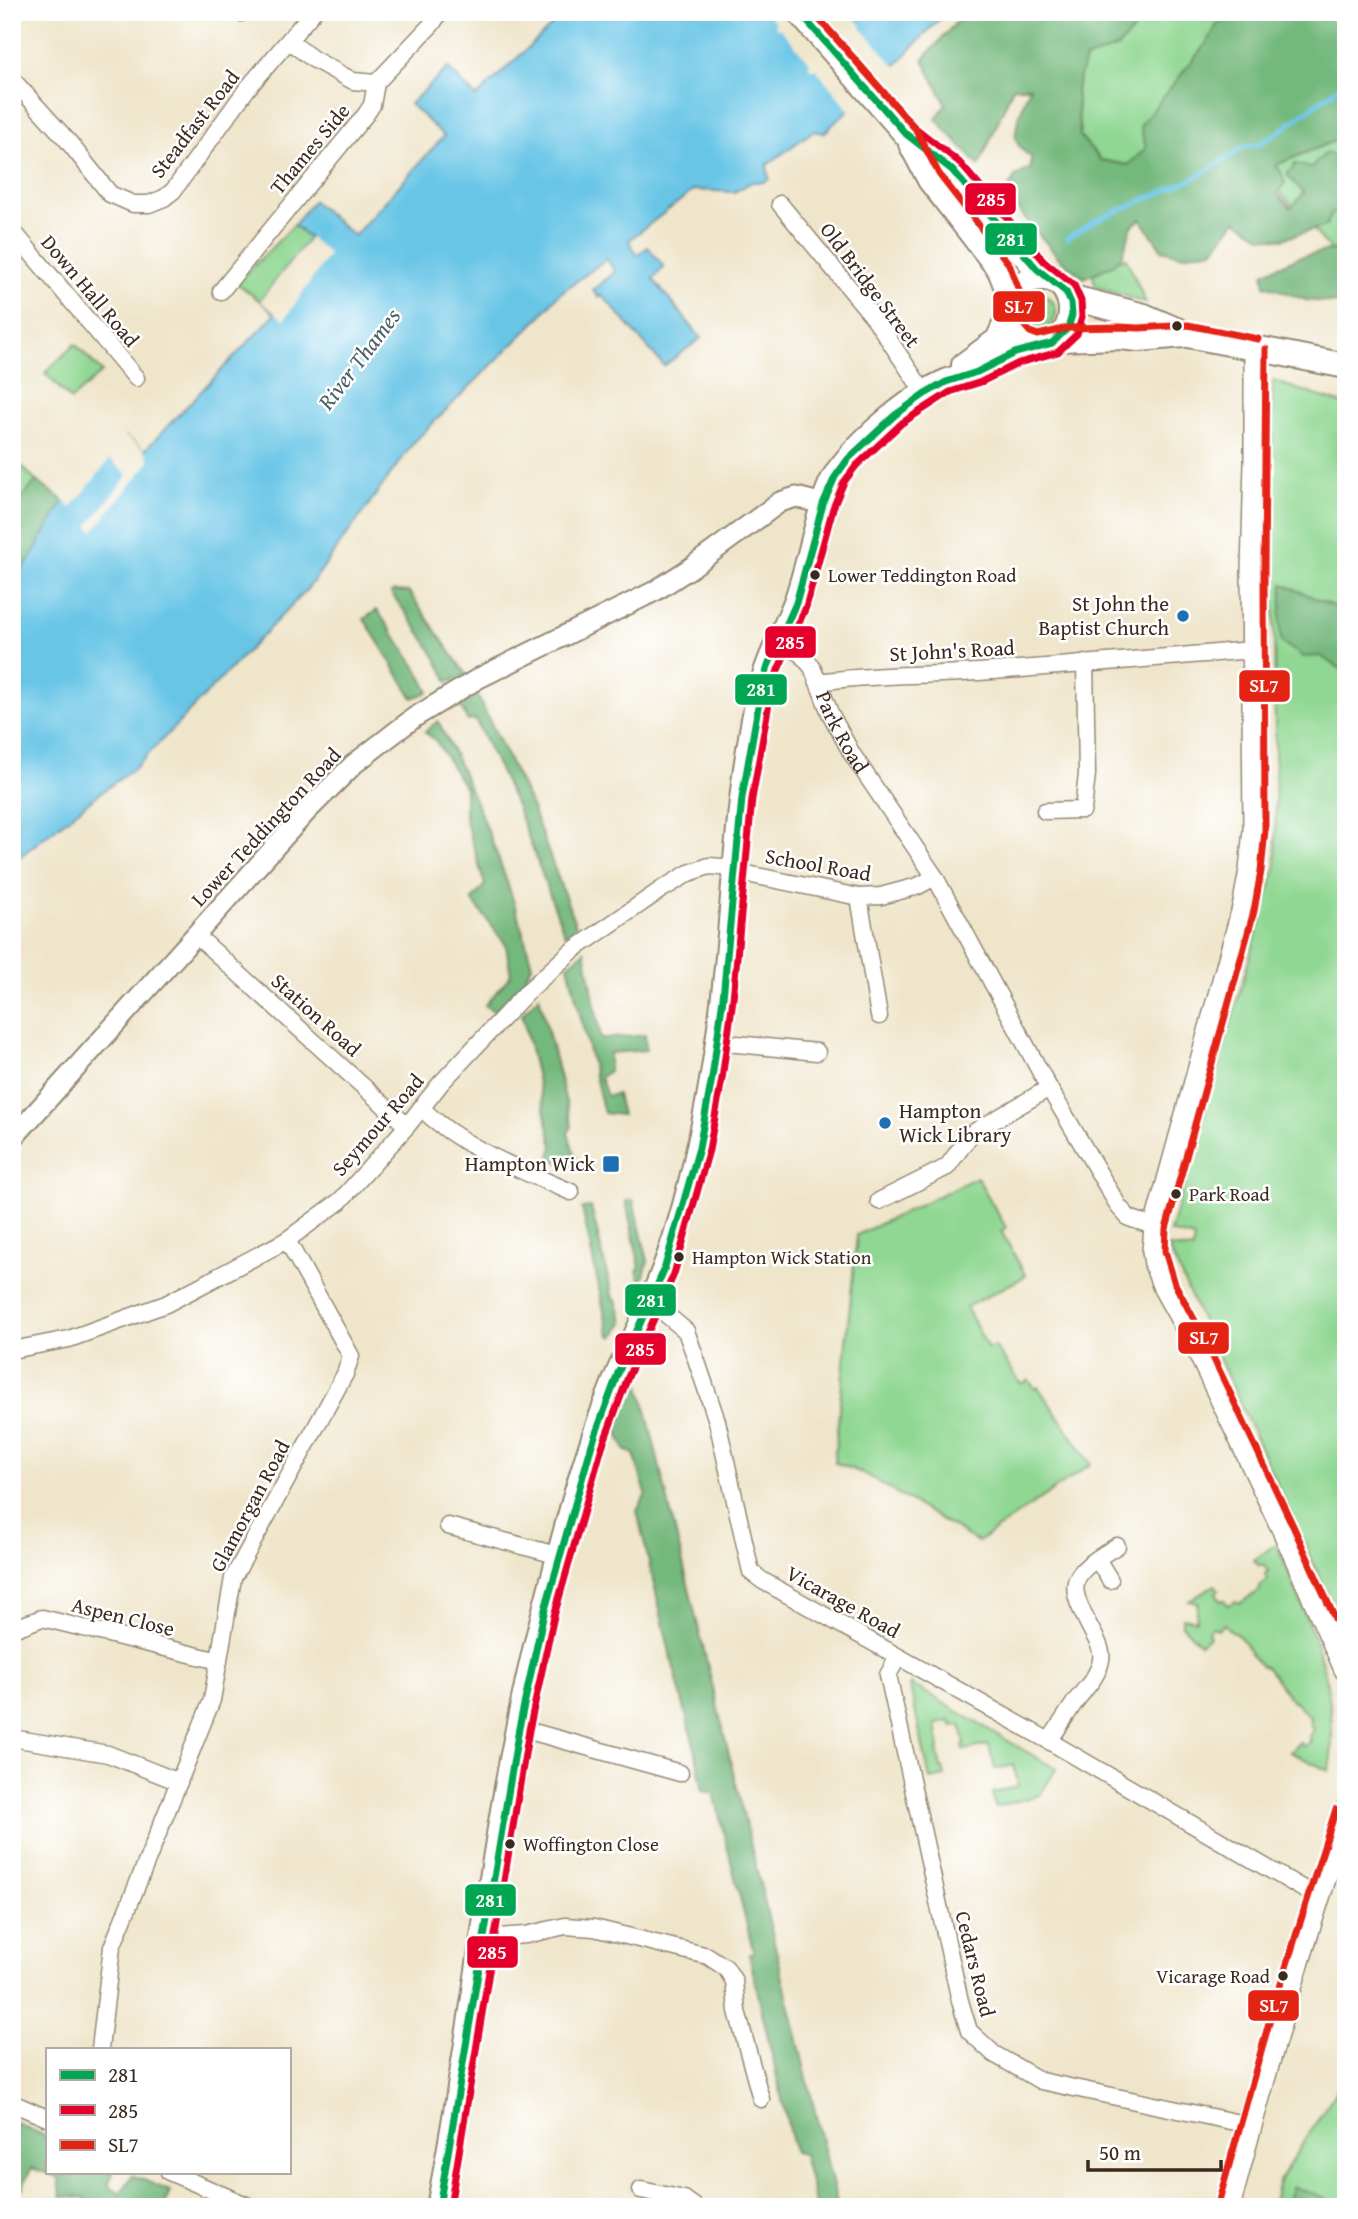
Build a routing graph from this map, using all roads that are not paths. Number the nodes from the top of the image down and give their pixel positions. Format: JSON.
{"nodes":[{"id":1,"x":313,"y":12,"type":"edge"},
{"id":2,"x":432,"y":12,"type":"edge"},
{"id":3,"x":799,"y":12,"type":"edge"},
{"id":4,"x":289,"y":41,"type":"junction"},
{"id":5,"x":12,"y":79,"type":"edge"},
{"id":6,"x":376,"y":83,"type":"junction"},
{"id":7,"x":948,"y":183,"type":"junction"},
{"id":8,"x":780,"y":205,"type":"dead end"},
{"id":9,"x":12,"y":230,"type":"edge"},
{"id":10,"x":1048,"y":278,"type":"junction"},
{"id":11,"x":221,"y":291,"type":"dead end"},
{"id":12,"x":1069,"y":297,"type":"junction"},
{"id":13,"x":1009,"y":308,"type":"junction"},
{"id":14,"x":1188,"y":335,"type":"junction"},
{"id":15,"x":1047,"y":342,"type":"junction"},
{"id":16,"x":1256,"y":349,"type":"junction"},
{"id":17,"x":1346,"y":366,"type":"edge"},
{"id":18,"x":136,"y":378,"type":"dead end"},
{"id":19,"x":935,"y":388,"type":"junction"},
{"id":20,"x":823,"y":504,"type":"junction"},
{"id":21,"x":779,"y":640,"type":"junction"},
{"id":22,"x":1254,"y":650,"type":"junction"},
{"id":23,"x":1085,"y":663,"type":"junction"},
{"id":24,"x":819,"y":682,"type":"junction"},
{"id":25,"x":1045,"y":811,"type":"dead end"},
{"id":26,"x":734,"y":869,"type":"junction"},
{"id":27,"x":935,"y":877,"type":"junction"},
{"id":28,"x":859,"y":897,"type":"junction"},
{"id":29,"x":197,"y":936,"type":"junction"},
{"id":30,"x":879,"y":1016,"type":"dead end"},
{"id":31,"x":717,"y":1042,"type":"junction"},
{"id":32,"x":817,"y":1052,"type":"dead end"},
{"id":33,"x":1049,"y":1088,"type":"junction"},
{"id":34,"x":421,"y":1108,"type":"junction"},
{"id":35,"x":407,"y":1126,"type":"junction"},
{"id":36,"x":12,"y":1139,"type":"edge"},
{"id":37,"x":571,"y":1192,"type":"dead end"},
{"id":38,"x":879,"y":1201,"type":"dead end"},
{"id":39,"x":1156,"y":1227,"type":"junction"},
{"id":40,"x":287,"y":1240,"type":"junction"},
{"id":41,"x":650,"y":1305,"type":"junction"},
{"id":42,"x":12,"y":1350,"type":"edge"},
{"id":43,"x":449,"y":1526,"type":"dead end"},
{"id":44,"x":1117,"y":1546,"type":"dead end"},
{"id":45,"x":560,"y":1556,"type":"junction"},
{"id":46,"x":1097,"y":1559,"type":"junction"},
{"id":47,"x":1110,"y":1580,"type":"dead end"},
{"id":48,"x":18,"y":1628,"type":"dead end"},
{"id":49,"x":898,"y":1657,"type":"junction"},
{"id":50,"x":219,"y":1661,"type":"junction"},
{"id":51,"x":1346,"y":1668,"type":"edge"},
{"id":52,"x":519,"y":1728,"type":"junction"},
{"id":53,"x":12,"y":1738,"type":"edge"},
{"id":54,"x":1049,"y":1741,"type":"junction"},
{"id":55,"x":680,"y":1773,"type":"dead end"},
{"id":56,"x":179,"y":1782,"type":"junction"},
{"id":57,"x":1346,"y":1812,"type":"edge"},
{"id":58,"x":1317,"y":1897,"type":"junction"},
{"id":59,"x":484,"y":1935,"type":"junction"},
{"id":60,"x":100,"y":2048,"type":"edge"},
{"id":61,"x":761,"y":2099,"type":"dead end"},
{"id":62,"x":12,"y":2103,"type":"edge"},
{"id":63,"x":46,"y":2118,"type":"edge"},
{"id":64,"x":1250,"y":2125,"type":"junction"},
{"id":65,"x":174,"y":2174,"type":"edge"},
{"id":66,"x":641,"y":2190,"type":"dead end"},
{"id":67,"x":251,"y":2207,"type":"edge"},
{"id":68,"x":439,"y":2207,"type":"edge"},
{"id":69,"x":695,"y":2207,"type":"edge"},
{"id":70,"x":1228,"y":2207,"type":"edge"}],
"edges":[{"from":1,"to":4,"type":"street","name":"Steadfast Road"},
{"from":2,"to":6,"type":"street","name":"Thames Side"},
{"from":3,"to":7,"type":"main road"},
{"from":4,"to":5,"type":"street","name":"Steadfast Road"},
{"from":4,"to":6,"type":"street"},
{"from":6,"to":11,"type":"street","name":"Thames Side"},
{"from":7,"to":10,"type":"main road"},
{"from":7,"to":13,"type":"main road"},
{"from":8,"to":19,"type":"street","name":"Old Bridge Street"},
{"from":9,"to":18,"type":"street","name":"Down Hall Road"},
{"from":10,"to":12,"type":"main road"},
{"from":10,"to":13,"type":"main road"},
{"from":12,"to":14,"type":"main road"},
{"from":12,"to":15,"type":"main road"},
{"from":13,"to":15,"type":"main road"},
{"from":13,"to":19,"type":"main road"},
{"from":14,"to":15,"type":"main road"},
{"from":14,"to":16,"type":"main road"},
{"from":15,"to":19,"type":"main road"},
{"from":16,"to":17,"type":"main road"},
{"from":16,"to":22,"type":"main road"},
{"from":19,"to":20,"type":"main road"},
{"from":20,"to":21,"type":"main road"},
{"from":20,"to":29,"type":"street","name":"Lower Teddington Road"},
{"from":21,"to":24,"type":"street","name":"Park Road"},
{"from":21,"to":26,"type":"main road"},
{"from":22,"to":23,"type":"street","name":"St John's Road"},
{"from":22,"to":39,"type":"main road"},
{"from":23,"to":24,"type":"street","name":"St John's Road"},
{"from":23,"to":25,"type":"street"},
{"from":24,"to":27,"type":"street","name":"Park Road"},
{"from":26,"to":28,"type":"street","name":"School Road"},
{"from":26,"to":31,"type":"main road"},
{"from":26,"to":34,"type":"street","name":"Seymour Road"},
{"from":27,"to":28,"type":"street","name":"School Road"},
{"from":27,"to":33,"type":"street","name":"Park Road"},
{"from":28,"to":30,"type":"street"},
{"from":29,"to":35,"type":"street","name":"Station Road"},
{"from":29,"to":36,"type":"street","name":"Lower Teddington Road"},
{"from":31,"to":32,"type":"street"},
{"from":31,"to":41,"type":"main road"},
{"from":33,"to":38,"type":"street"},
{"from":33,"to":39,"type":"street","name":"Park Road"},
{"from":34,"to":35,"type":"street","name":"Seymour Road"},
{"from":34,"to":37,"type":"street"},
{"from":35,"to":40,"type":"street","name":"Seymour Road"},
{"from":39,"to":51,"type":"main road"},
{"from":40,"to":42,"type":"street","name":"Seymour Road"},
{"from":40,"to":50,"type":"street","name":"Glamorgan Road"},
{"from":41,"to":45,"type":"main road"},
{"from":41,"to":49,"type":"street","name":"Vicarage Road"},
{"from":43,"to":45,"type":"street"},
{"from":44,"to":46,"type":"street"},
{"from":45,"to":52,"type":"main road"},
{"from":46,"to":47,"type":"street"},
{"from":46,"to":54,"type":"street"},
{"from":48,"to":50,"type":"street","name":"Aspen Close"},
{"from":49,"to":54,"type":"street","name":"Vicarage Road"},
{"from":49,"to":64,"type":"street","name":"Cedars Road"},
{"from":50,"to":56,"type":"street","name":"Glamorgan Road"},
{"from":52,"to":55,"type":"street"},
{"from":52,"to":59,"type":"main road"},
{"from":53,"to":56,"type":"street"},
{"from":54,"to":58,"type":"street","name":"Vicarage Road"},
{"from":56,"to":60,"type":"street","name":"Glamorgan Road"},
{"from":57,"to":58,"type":"main road"},
{"from":58,"to":64,"type":"main road"},
{"from":59,"to":61,"type":"street"},
{"from":59,"to":68,"type":"main road"},
{"from":62,"to":63,"type":"street"},
{"from":64,"to":70,"type":"main road"},
{"from":65,"to":67,"type":"street"},
{"from":66,"to":69,"type":"street"}]}
